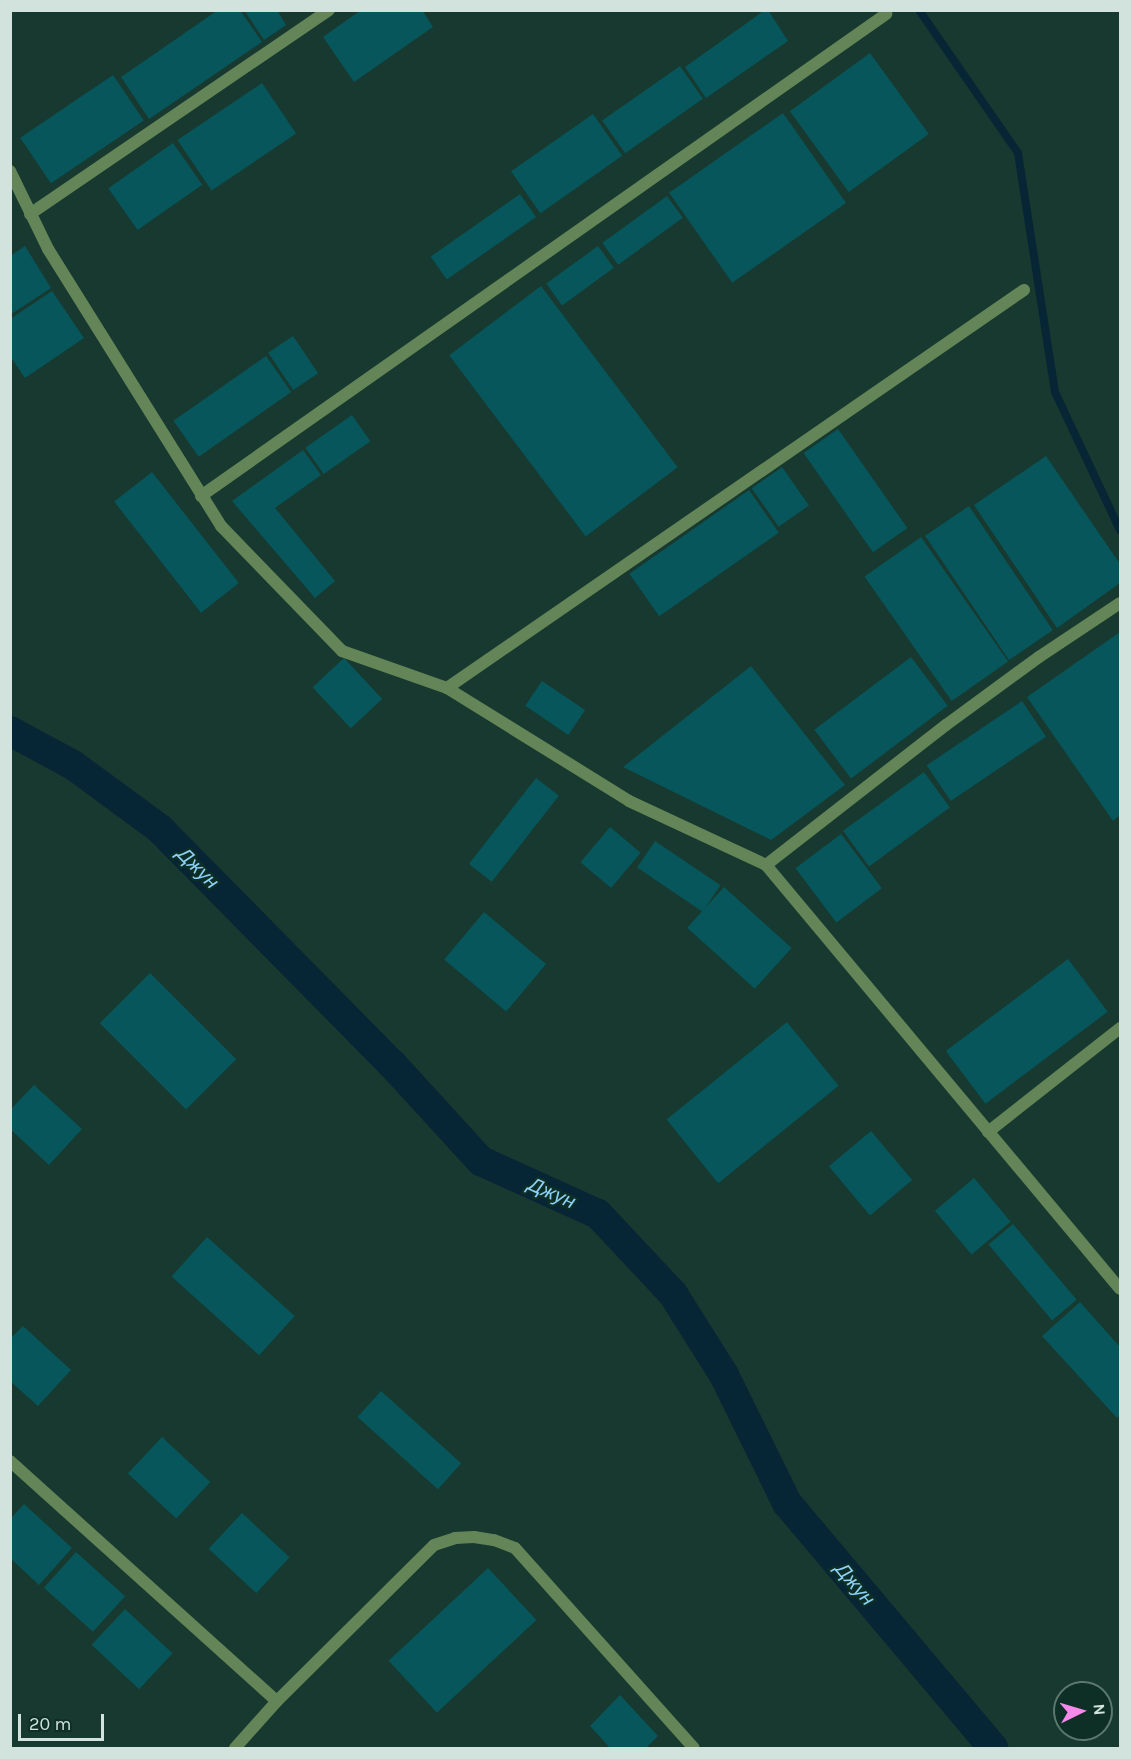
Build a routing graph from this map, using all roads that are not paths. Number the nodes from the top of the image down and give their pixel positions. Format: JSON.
{"nodes":[{"id":1,"x":328,"y":10,"type":"edge"},
{"id":2,"x":886,"y":14,"type":"dead end"},
{"id":3,"x":10,"y":171,"type":"edge"},
{"id":4,"x":30,"y":214,"type":"junction"},
{"id":5,"x":1024,"y":290,"type":"dead end"},
{"id":6,"x":201,"y":496,"type":"junction"},
{"id":7,"x":1120,"y":603,"type":"edge"},
{"id":8,"x":447,"y":688,"type":"junction"},
{"id":9,"x":766,"y":865,"type":"junction"},
{"id":10,"x":1120,"y":1028,"type":"edge"},
{"id":11,"x":987,"y":1132,"type":"junction"},
{"id":12,"x":1120,"y":1289,"type":"edge"},
{"id":13,"x":10,"y":1461,"type":"edge"},
{"id":14,"x":276,"y":1701,"type":"junction"},
{"id":15,"x":236,"y":1749,"type":"edge"},
{"id":16,"x":694,"y":1749,"type":"edge"}],
"edges":[{"from":1,"to":4,"type":"street"},
{"from":2,"to":6,"type":"street"},
{"from":3,"to":4,"type":"street"},
{"from":4,"to":6,"type":"street"},
{"from":5,"to":8,"type":"street"},
{"from":6,"to":8,"type":"street"},
{"from":7,"to":9,"type":"street"},
{"from":8,"to":9,"type":"street"},
{"from":9,"to":11,"type":"street"},
{"from":10,"to":11,"type":"street"},
{"from":11,"to":12,"type":"street"},
{"from":13,"to":14,"type":"street"},
{"from":14,"to":15,"type":"street"},
{"from":14,"to":16,"type":"street"}]}
